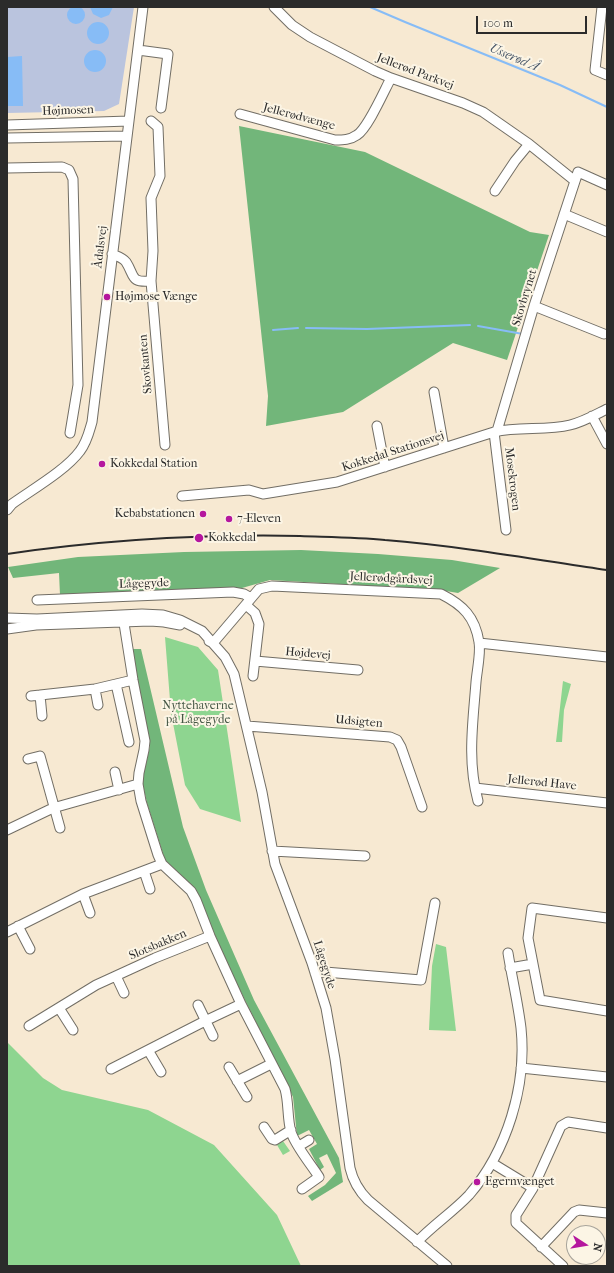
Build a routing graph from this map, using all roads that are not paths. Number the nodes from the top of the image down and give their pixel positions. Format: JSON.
{"nodes":[{"id":1,"x":143,"y":7,"type":"edge"},
{"id":2,"x":274,"y":7,"type":"edge"},
{"id":3,"x":602,"y":7,"type":"edge"},
{"id":4,"x":138,"y":50,"type":"junction"},
{"id":5,"x":607,"y":75,"type":"edge"},
{"id":6,"x":391,"y":78,"type":"junction"},
{"id":7,"x":161,"y":108,"type":"dead end"},
{"id":8,"x":240,"y":114,"type":"dead end"},
{"id":9,"x":151,"y":121,"type":"dead end"},
{"id":10,"x":129,"y":122,"type":"junction"},
{"id":11,"x":7,"y":125,"type":"edge"},
{"id":12,"x":128,"y":136,"type":"junction"},
{"id":13,"x":7,"y":138,"type":"edge"},
{"id":14,"x":529,"y":144,"type":"junction"},
{"id":15,"x":7,"y":168,"type":"edge"},
{"id":16,"x":577,"y":176,"type":"junction"},
{"id":17,"x":607,"y":185,"type":"edge"},
{"id":18,"x":494,"y":191,"type":"dead end"},
{"id":19,"x":564,"y":214,"type":"junction"},
{"id":20,"x":607,"y":232,"type":"edge"},
{"id":21,"x":112,"y":254,"type":"junction"},
{"id":22,"x":151,"y":281,"type":"junction"},
{"id":23,"x":534,"y":306,"type":"junction"},
{"id":24,"x":604,"y":334,"type":"dead end"},
{"id":25,"x":434,"y":392,"type":"dead end"},
{"id":26,"x":607,"y":409,"type":"edge"},
{"id":27,"x":592,"y":416,"type":"junction"},
{"id":28,"x":377,"y":426,"type":"dead end"},
{"id":29,"x":495,"y":432,"type":"junction"},
{"id":30,"x":70,"y":433,"type":"dead end"},
{"id":31,"x":607,"y":444,"type":"edge"},
{"id":32,"x":165,"y":445,"type":"dead end"},
{"id":33,"x":444,"y":448,"type":"junction"},
{"id":34,"x":384,"y":467,"type":"junction"},
{"id":35,"x":182,"y":496,"type":"dead end"},
{"id":36,"x":7,"y":510,"type":"edge"},
{"id":37,"x":506,"y":530,"type":"dead end"},
{"id":38,"x":37,"y":600,"type":"dead end"},
{"id":39,"x":248,"y":602,"type":"junction"},
{"id":40,"x":7,"y":618,"type":"edge"},
{"id":41,"x":123,"y":619,"type":"junction"},
{"id":42,"x":7,"y":629,"type":"edge"},
{"id":43,"x":213,"y":643,"type":"junction"},
{"id":44,"x":479,"y":643,"type":"junction"},
{"id":45,"x":607,"y":658,"type":"edge"},
{"id":46,"x":255,"y":661,"type":"junction"},
{"id":47,"x":358,"y":670,"type":"dead end"},
{"id":48,"x":253,"y":676,"type":"dead end"},
{"id":49,"x":133,"y":680,"type":"junction"},
{"id":50,"x":116,"y":684,"type":"junction"},
{"id":51,"x":95,"y":689,"type":"junction"},
{"id":52,"x":98,"y":705,"type":"dead end"},
{"id":53,"x":42,"y":716,"type":"dead end"},
{"id":54,"x":247,"y":726,"type":"junction"},
{"id":55,"x":129,"y":742,"type":"dead end"},
{"id":56,"x":28,"y":759,"type":"dead end"},
{"id":57,"x":115,"y":772,"type":"dead end"},
{"id":58,"x":138,"y":784,"type":"junction"},
{"id":59,"x":475,"y":788,"type":"junction"},
{"id":60,"x":119,"y":790,"type":"junction"},
{"id":61,"x":478,"y":801,"type":"dead end"},
{"id":62,"x":607,"y":803,"type":"edge"},
{"id":63,"x":422,"y":807,"type":"dead end"},
{"id":64,"x":53,"y":808,"type":"junction"},
{"id":65,"x":60,"y":828,"type":"dead end"},
{"id":66,"x":7,"y":830,"type":"edge"},
{"id":67,"x":272,"y":852,"type":"junction"},
{"id":68,"x":365,"y":856,"type":"dead end"},
{"id":69,"x":162,"y":864,"type":"junction"},
{"id":70,"x":144,"y":871,"type":"junction"},
{"id":71,"x":150,"y":889,"type":"dead end"},
{"id":72,"x":83,"y":894,"type":"junction"},
{"id":73,"x":435,"y":903,"type":"dead end"},
{"id":74,"x":90,"y":913,"type":"dead end"},
{"id":75,"x":607,"y":918,"type":"edge"},
{"id":76,"x":18,"y":926,"type":"junction"},
{"id":77,"x":7,"y":932,"type":"edge"},
{"id":78,"x":210,"y":936,"type":"junction"},
{"id":79,"x":30,"y":950,"type":"dead end"},
{"id":80,"x":508,"y":953,"type":"dead end"},
{"id":81,"x":533,"y":964,"type":"junction"},
{"id":82,"x":510,"y":968,"type":"junction"},
{"id":83,"x":315,"y":972,"type":"junction"},
{"id":84,"x":116,"y":976,"type":"junction"},
{"id":85,"x":124,"y":993,"type":"dead end"},
{"id":86,"x":241,"y":1004,"type":"junction"},
{"id":87,"x":198,"y":1005,"type":"dead end"},
{"id":88,"x":60,"y":1008,"type":"junction"},
{"id":89,"x":607,"y":1011,"type":"edge"},
{"id":90,"x":205,"y":1021,"type":"junction"},
{"id":91,"x":29,"y":1026,"type":"dead end"},
{"id":92,"x":73,"y":1030,"type":"dead end"},
{"id":93,"x":213,"y":1036,"type":"dead end"},
{"id":94,"x":148,"y":1050,"type":"junction"},
{"id":95,"x":271,"y":1064,"type":"junction"},
{"id":96,"x":229,"y":1066,"type":"dead end"},
{"id":97,"x":521,"y":1068,"type":"junction"},
{"id":98,"x":111,"y":1069,"type":"dead end"},
{"id":99,"x":161,"y":1072,"type":"dead end"},
{"id":100,"x":607,"y":1077,"type":"edge"},
{"id":101,"x":237,"y":1081,"type":"junction"},
{"id":102,"x":246,"y":1097,"type":"dead end"},
{"id":103,"x":264,"y":1127,"type":"dead end"},
{"id":104,"x":607,"y":1128,"type":"edge"},
{"id":105,"x":291,"y":1130,"type":"junction"},
{"id":106,"x":309,"y":1140,"type":"dead end"},
{"id":107,"x":299,"y":1146,"type":"junction"},
{"id":108,"x":492,"y":1163,"type":"junction"},
{"id":109,"x":533,"y":1188,"type":"junction"},
{"id":110,"x":302,"y":1189,"type":"dead end"},
{"id":111,"x":607,"y":1213,"type":"edge"},
{"id":112,"x":417,"y":1242,"type":"junction"},
{"id":113,"x":541,"y":1247,"type":"junction"},
{"id":114,"x":447,"y":1266,"type":"edge"},
{"id":115,"x":563,"y":1266,"type":"edge"}],
"edges":[{"from":1,"to":4,"type":"street","name":"Ådalsvej"},
{"from":2,"to":6,"type":"street","name":"Jellerød Parkvej"},
{"from":3,"to":5,"type":"street"},
{"from":4,"to":7,"type":"street"},
{"from":4,"to":10,"type":"street","name":"Ådalsvej"},
{"from":6,"to":8,"type":"street","name":"Jellerødvænge"},
{"from":6,"to":14,"type":"street","name":"Jellerød Parkvej"},
{"from":9,"to":22,"type":"street","name":"Skovkanten"},
{"from":10,"to":11,"type":"street","name":"Højmosen"},
{"from":10,"to":12,"type":"street","name":"Ådalsvej"},
{"from":12,"to":13,"type":"street","name":"Højmosen"},
{"from":12,"to":21,"type":"street","name":"Ådalsvej"},
{"from":14,"to":16,"type":"street","name":"Jellerød Parkvej"},
{"from":14,"to":18,"type":"street"},
{"from":15,"to":30,"type":"street"},
{"from":16,"to":17,"type":"street","name":"Jellerød Parkvej"},
{"from":16,"to":19,"type":"street","name":"Skovbrynet"},
{"from":19,"to":20,"type":"street"},
{"from":19,"to":23,"type":"street","name":"Skovbrynet"},
{"from":21,"to":22,"type":"street"},
{"from":21,"to":36,"type":"street","name":"Ådalsvej"},
{"from":22,"to":32,"type":"street","name":"Skovkanten"},
{"from":23,"to":24,"type":"street"},
{"from":23,"to":29,"type":"street","name":"Skovbrynet"},
{"from":25,"to":33,"type":"street"},
{"from":26,"to":27,"type":"street","name":"Kokkedal Stationsvej"},
{"from":27,"to":29,"type":"street","name":"Kokkedal Stationsvej"},
{"from":27,"to":31,"type":"street"},
{"from":28,"to":34,"type":"street"},
{"from":29,"to":33,"type":"street","name":"Kokkedal Stationsvej"},
{"from":29,"to":37,"type":"street","name":"Mosekrogen"},
{"from":33,"to":34,"type":"street","name":"Kokkedal Stationsvej"},
{"from":34,"to":35,"type":"street","name":"Kokkedal Stationsvej"},
{"from":38,"to":39,"type":"street","name":"Lågegyde"},
{"from":39,"to":43,"type":"street","name":"Jellerødgårdsvej"},
{"from":39,"to":44,"type":"street","name":"Jellerødgårdsvej"},
{"from":39,"to":46,"type":"street"},
{"from":40,"to":41,"type":"street","name":"Lågegyde"},
{"from":41,"to":42,"type":"street","name":"Lågegyde"},
{"from":41,"to":43,"type":"street","name":"Lågegyde"},
{"from":41,"to":43,"type":"street","name":"Lågegyde"},
{"from":41,"to":49,"type":"street"},
{"from":43,"to":54,"type":"street","name":"Lågegyde"},
{"from":44,"to":45,"type":"street"},
{"from":44,"to":59,"type":"street","name":"Jellerødgårdsvej"},
{"from":46,"to":47,"type":"street","name":"Højdevej"},
{"from":46,"to":48,"type":"street"},
{"from":49,"to":50,"type":"street"},
{"from":49,"to":58,"type":"street"},
{"from":50,"to":51,"type":"street"},
{"from":50,"to":55,"type":"street"},
{"from":51,"to":52,"type":"street"},
{"from":51,"to":53,"type":"street"},
{"from":54,"to":63,"type":"street","name":"Udsigten"},
{"from":54,"to":67,"type":"street","name":"Lågegyde"},
{"from":56,"to":64,"type":"street"},
{"from":57,"to":60,"type":"street"},
{"from":58,"to":60,"type":"street"},
{"from":58,"to":69,"type":"street"},
{"from":59,"to":61,"type":"street","name":"Jellerødgårdsvej"},
{"from":59,"to":62,"type":"street","name":"Jellerød Have"},
{"from":60,"to":64,"type":"street"},
{"from":64,"to":65,"type":"street"},
{"from":64,"to":66,"type":"street"},
{"from":67,"to":68,"type":"street"},
{"from":67,"to":83,"type":"street","name":"Lågegyde"},
{"from":69,"to":70,"type":"street"},
{"from":69,"to":78,"type":"street"},
{"from":70,"to":71,"type":"street"},
{"from":70,"to":72,"type":"street"},
{"from":72,"to":74,"type":"street"},
{"from":72,"to":76,"type":"street"},
{"from":73,"to":83,"type":"street"},
{"from":75,"to":81,"type":"street"},
{"from":76,"to":77,"type":"street"},
{"from":76,"to":79,"type":"street"},
{"from":78,"to":84,"type":"street","name":"Slotsbakken"},
{"from":78,"to":86,"type":"street"},
{"from":80,"to":82,"type":"street"},
{"from":81,"to":82,"type":"street"},
{"from":81,"to":89,"type":"street"},
{"from":82,"to":97,"type":"street"},
{"from":83,"to":112,"type":"street","name":"Lågegyde"},
{"from":84,"to":85,"type":"street"},
{"from":84,"to":88,"type":"street","name":"Slotsbakken"},
{"from":86,"to":90,"type":"street"},
{"from":86,"to":95,"type":"street"},
{"from":87,"to":90,"type":"street"},
{"from":88,"to":91,"type":"street","name":"Slotsbakken"},
{"from":88,"to":92,"type":"street"},
{"from":90,"to":93,"type":"street"},
{"from":90,"to":94,"type":"street"},
{"from":94,"to":98,"type":"street"},
{"from":94,"to":99,"type":"street"},
{"from":95,"to":101,"type":"street"},
{"from":95,"to":105,"type":"street"},
{"from":96,"to":101,"type":"street"},
{"from":97,"to":100,"type":"street"},
{"from":97,"to":108,"type":"street"},
{"from":101,"to":102,"type":"street"},
{"from":103,"to":105,"type":"street"},
{"from":104,"to":109,"type":"street"},
{"from":105,"to":107,"type":"street"},
{"from":106,"to":107,"type":"street"},
{"from":107,"to":110,"type":"street"},
{"from":108,"to":109,"type":"street"},
{"from":108,"to":112,"type":"street"},
{"from":109,"to":113,"type":"street"},
{"from":111,"to":113,"type":"street"},
{"from":112,"to":114,"type":"street","name":"Lågegyde"},
{"from":113,"to":115,"type":"street"}]}
